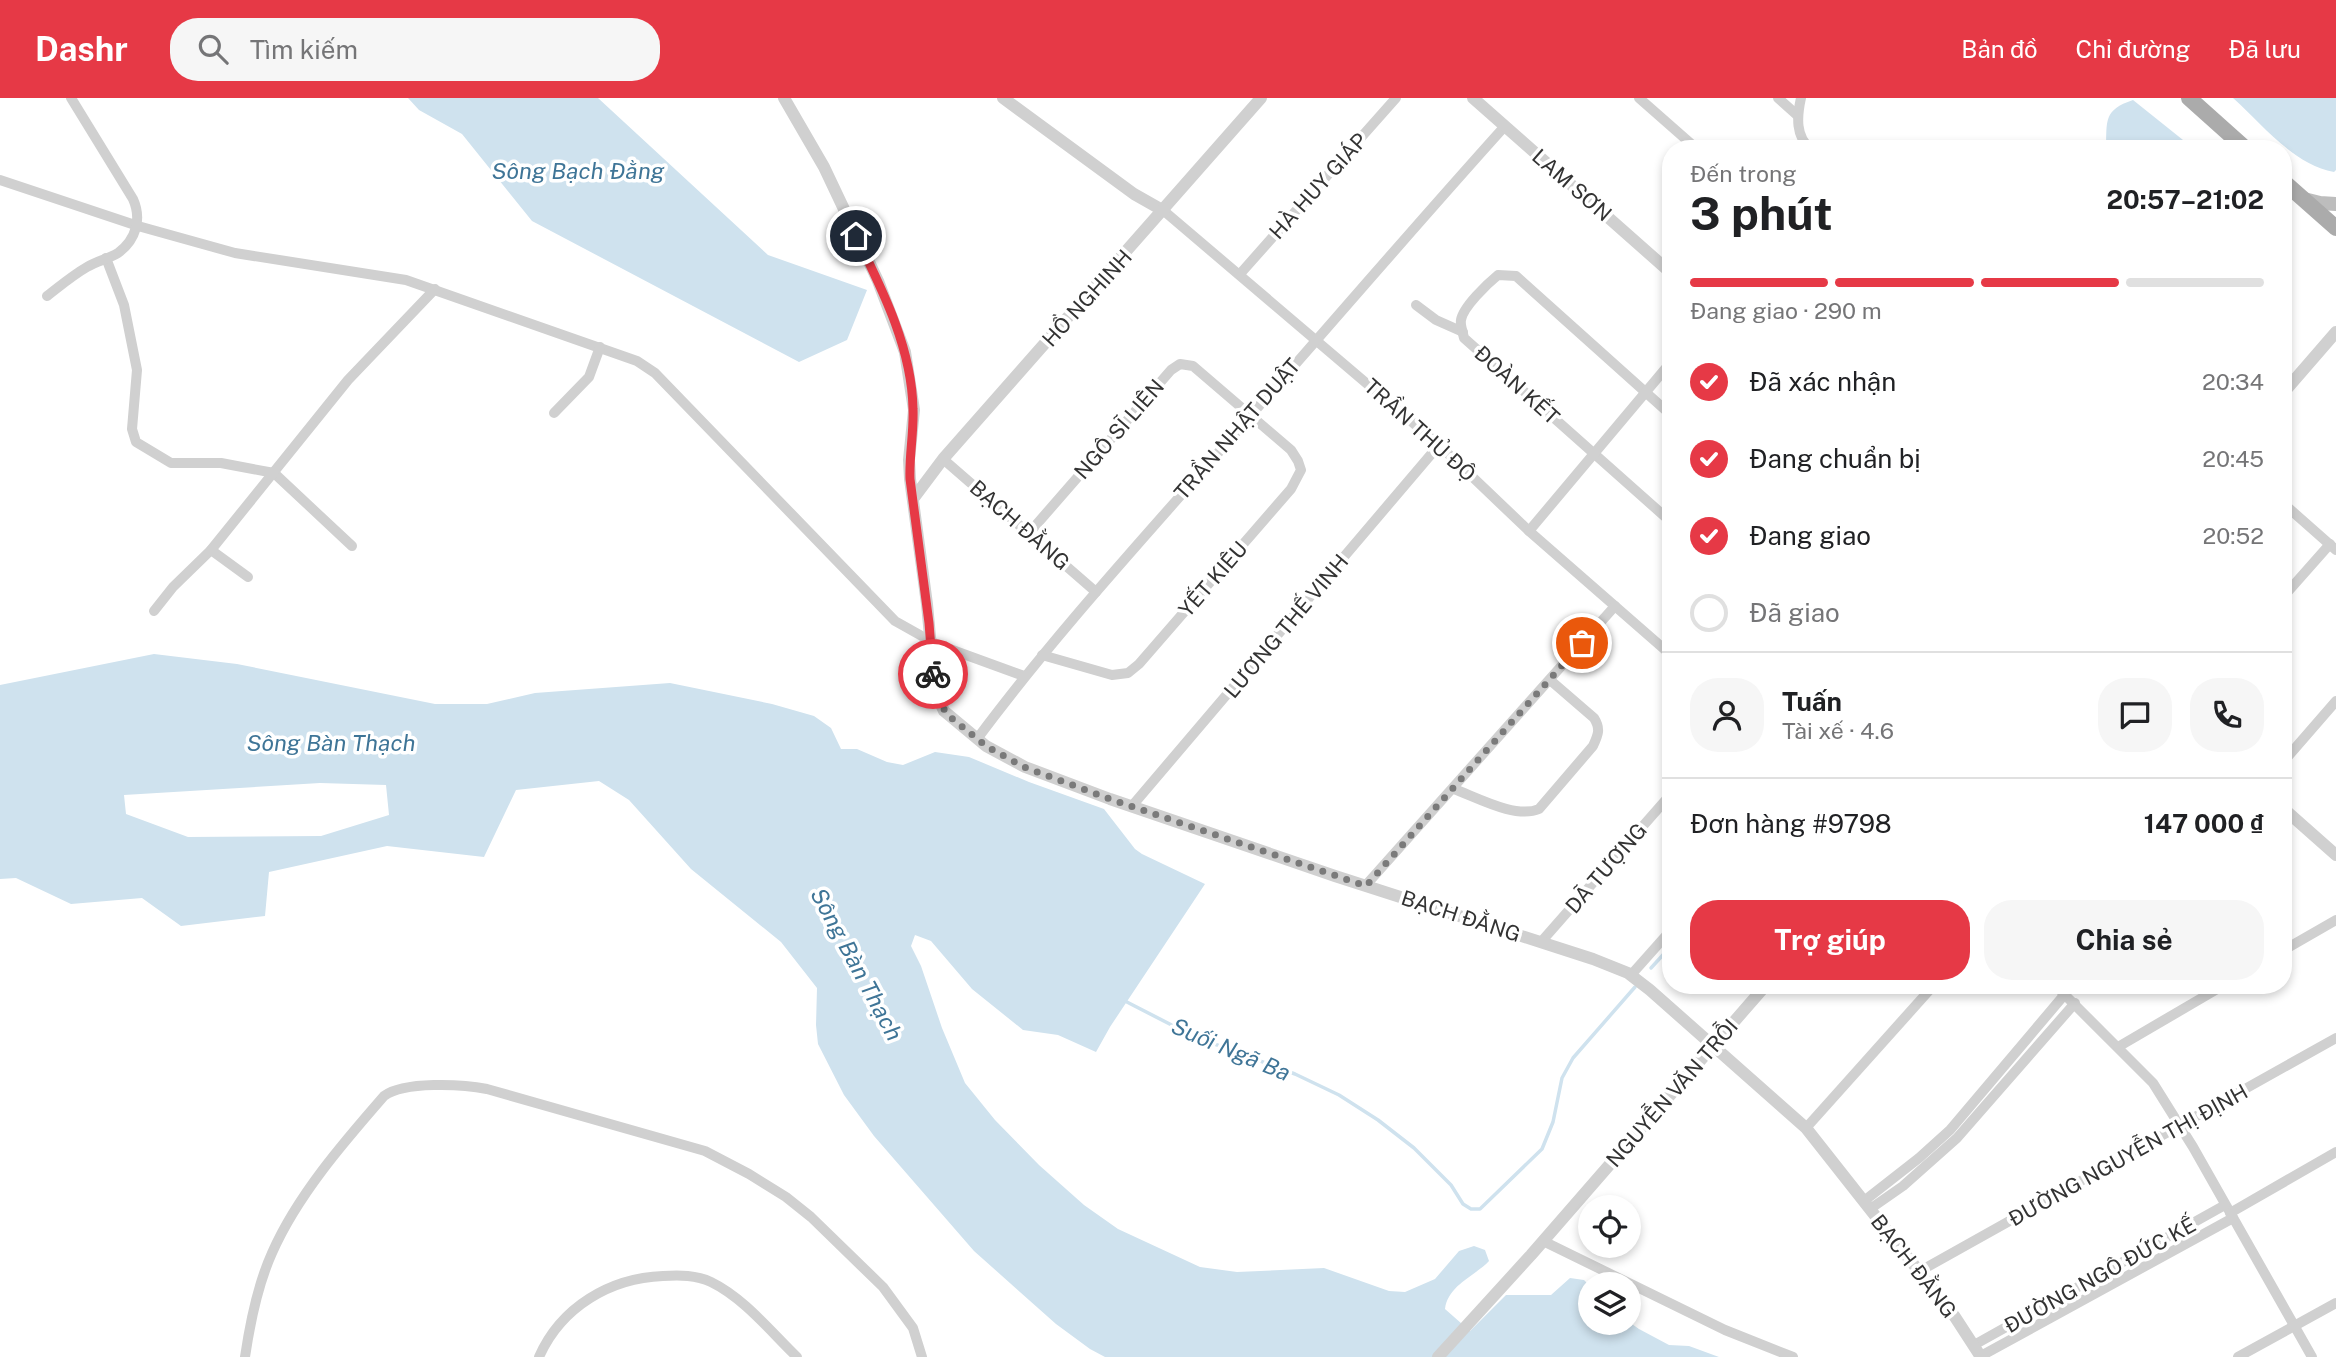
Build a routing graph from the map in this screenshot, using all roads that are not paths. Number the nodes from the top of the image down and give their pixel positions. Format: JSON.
{"nodes":[{"id":1,"x":71,"y":98,"type":"edge"},
{"id":2,"x":784,"y":98,"type":"edge"},
{"id":3,"x":1003,"y":98,"type":"edge"},
{"id":4,"x":1262,"y":98,"type":"edge"},
{"id":5,"x":1396,"y":98,"type":"edge"},
{"id":6,"x":1474,"y":98,"type":"edge"},
{"id":7,"x":1639,"y":98,"type":"edge"},
{"id":8,"x":1778,"y":98,"type":"edge"},
{"id":9,"x":1801,"y":98,"type":"edge"},
{"id":10,"x":2189,"y":98,"type":"edge"},
{"id":11,"x":1797,"y":115,"type":"junction"},
{"id":12,"x":1505,"y":126,"type":"junction"},
{"id":13,"x":1687,"y":140,"type":"edge"},
{"id":14,"x":1802,"y":140,"type":"edge"},
{"id":15,"x":2236,"y":140,"type":"edge"},
{"id":16,"x":0,"y":180,"type":"edge"},
{"id":17,"x":2292,"y":189,"type":"edge"},
{"id":18,"x":2304,"y":200,"type":"junction"},
{"id":19,"x":2336,"y":204,"type":"edge"},
{"id":20,"x":1164,"y":211,"type":"junction"},
{"id":21,"x":138,"y":226,"type":"junction"},
{"id":22,"x":2336,"y":228,"type":"edge"},
{"id":23,"x":106,"y":258,"type":"junction"},
{"id":24,"x":1662,"y":265,"type":"edge"},
{"id":25,"x":1240,"y":274,"type":"junction"},
{"id":26,"x":435,"y":289,"type":"junction"},
{"id":27,"x":47,"y":296,"type":"dead end"},
{"id":28,"x":1416,"y":305,"type":"dead end"},
{"id":29,"x":1463,"y":332,"type":"junction"},
{"id":30,"x":2336,"y":332,"type":"edge"},
{"id":31,"x":1316,"y":338,"type":"junction"},
{"id":32,"x":600,"y":347,"type":"junction"},
{"id":33,"x":1662,"y":373,"type":"edge"},
{"id":34,"x":2292,"y":383,"type":"edge"},
{"id":35,"x":1645,"y":393,"type":"junction"},
{"id":36,"x":1662,"y":407,"type":"edge"},
{"id":37,"x":554,"y":413,"type":"dead end"},
{"id":38,"x":1251,"y":416,"type":"junction"},
{"id":39,"x":1440,"y":445,"type":"junction"},
{"id":40,"x":1594,"y":453,"type":"junction"},
{"id":41,"x":943,"y":459,"type":"junction"},
{"id":42,"x":274,"y":473,"type":"junction"},
{"id":43,"x":913,"y":499,"type":"junction"},
{"id":44,"x":2292,"y":511,"type":"edge"},
{"id":45,"x":1662,"y":514,"type":"edge"},
{"id":46,"x":1529,"y":531,"type":"junction"},
{"id":47,"x":1029,"y":533,"type":"junction"},
{"id":48,"x":352,"y":546,"type":"dead end"},
{"id":49,"x":2333,"y":547,"type":"edge"},
{"id":50,"x":211,"y":550,"type":"junction"},
{"id":51,"x":248,"y":578,"type":"dead end"},
{"id":52,"x":2292,"y":588,"type":"edge"},
{"id":53,"x":1096,"y":592,"type":"junction"},
{"id":54,"x":1615,"y":606,"type":"junction"},
{"id":55,"x":154,"y":611,"type":"dead end"},
{"id":56,"x":931,"y":642,"type":"junction"},
{"id":57,"x":1662,"y":647,"type":"edge"},
{"id":58,"x":1042,"y":655,"type":"junction"},
{"id":59,"x":1024,"y":676,"type":"junction"},
{"id":60,"x":1550,"y":680,"type":"junction"},
{"id":61,"x":2336,"y":701,"type":"edge"},
{"id":62,"x":977,"y":739,"type":"junction"},
{"id":63,"x":2292,"y":752,"type":"edge"},
{"id":64,"x":1454,"y":789,"type":"junction"},
{"id":65,"x":1662,"y":804,"type":"edge"},
{"id":66,"x":1132,"y":806,"type":"junction"},
{"id":67,"x":2292,"y":816,"type":"edge"},
{"id":68,"x":2336,"y":855,"type":"edge"},
{"id":69,"x":1366,"y":886,"type":"junction"},
{"id":70,"x":2336,"y":920,"type":"edge"},
{"id":71,"x":1662,"y":940,"type":"edge"},
{"id":72,"x":1541,"y":943,"type":"junction"},
{"id":73,"x":2292,"y":945,"type":"edge"},
{"id":74,"x":1631,"y":975,"type":"junction"},
{"id":75,"x":1758,"y":994,"type":"edge"},
{"id":76,"x":1926,"y":994,"type":"edge"},
{"id":77,"x":2065,"y":994,"type":"joint"},
{"id":78,"x":2209,"y":994,"type":"edge"},
{"id":79,"x":2075,"y":1003,"type":"junction"},
{"id":80,"x":2336,"y":1038,"type":"edge"},
{"id":81,"x":1713,"y":1046,"type":"junction"},
{"id":82,"x":2118,"y":1047,"type":"junction"},
{"id":83,"x":2179,"y":1126,"type":"junction"},
{"id":84,"x":1807,"y":1128,"type":"junction"},
{"id":85,"x":2336,"y":1152,"type":"edge"},
{"id":86,"x":1867,"y":1205,"type":"junction"},
{"id":87,"x":2229,"y":1212,"type":"junction"},
{"id":88,"x":1543,"y":1241,"type":"junction"},
{"id":89,"x":1920,"y":1271,"type":"junction"},
{"id":90,"x":2336,"y":1303,"type":"edge"},
{"id":91,"x":2295,"y":1325,"type":"junction"},
{"id":92,"x":1979,"y":1353,"type":"edge"},
{"id":93,"x":245,"y":1357,"type":"edge"},
{"id":94,"x":539,"y":1357,"type":"edge"},
{"id":95,"x":797,"y":1357,"type":"edge"},
{"id":96,"x":922,"y":1357,"type":"edge"},
{"id":97,"x":1438,"y":1357,"type":"edge"},
{"id":98,"x":1793,"y":1357,"type":"edge"},
{"id":99,"x":2238,"y":1357,"type":"edge"},
{"id":100,"x":2312,"y":1357,"type":"edge"}],
"edges":[{"from":1,"to":21,"type":"street"},
{"from":2,"to":43,"type":"street","name":"BẠCH ĐẰNG"},
{"from":3,"to":20,"type":"street"},
{"from":4,"to":20,"type":"street","name":"HỒ NGHINH"},
{"from":5,"to":25,"type":"street","name":"HÀ HUY GIÁP"},
{"from":6,"to":12,"type":"street","name":"LAM SƠN"},
{"from":7,"to":13,"type":"street"},
{"from":8,"to":11,"type":"street"},
{"from":9,"to":11,"type":"street"},
{"from":10,"to":15,"type":"main road"},
{"from":11,"to":14,"type":"street"},
{"from":12,"to":24,"type":"street","name":"LAM SƠN"},
{"from":12,"to":31,"type":"street","name":"TRẦN NHẬT DUẬT"},
{"from":16,"to":21,"type":"street"},
{"from":17,"to":18,"type":"main road"},
{"from":18,"to":19,"type":"main road"},
{"from":18,"to":22,"type":"main road"},
{"from":20,"to":25,"type":"street","name":"TRẦN THỦ ĐỘ"},
{"from":20,"to":41,"type":"street","name":"HỒ NGHINH"},
{"from":21,"to":23,"type":"street"},
{"from":21,"to":26,"type":"street"},
{"from":23,"to":27,"type":"street"},
{"from":23,"to":42,"type":"street"},
{"from":25,"to":31,"type":"street","name":"TRẦN THỦ ĐỘ"},
{"from":26,"to":32,"type":"street"},
{"from":26,"to":42,"type":"street"},
{"from":28,"to":29,"type":"street"},
{"from":29,"to":35,"type":"street","name":"ĐOÀN KẾT"},
{"from":29,"to":40,"type":"street","name":"ĐOÀN KẾT"},
{"from":30,"to":34,"type":"street"},
{"from":31,"to":38,"type":"street","name":"TRẦN NHẬT DUẬT"},
{"from":31,"to":39,"type":"street","name":"TRẦN THỦ ĐỘ"},
{"from":32,"to":37,"type":"street"},
{"from":32,"to":56,"type":"street"},
{"from":33,"to":35,"type":"street"},
{"from":35,"to":36,"type":"street","name":"ĐOÀN KẾT"},
{"from":35,"to":40,"type":"street"},
{"from":38,"to":47,"type":"street","name":"NGÔ SĨ LIÊN"},
{"from":38,"to":53,"type":"street","name":"TRẦN NHẬT DUẬT"},
{"from":38,"to":58,"type":"street","name":"YẾT KIÊU"},
{"from":39,"to":46,"type":"street","name":"TRẦN THỦ ĐỘ"},
{"from":39,"to":66,"type":"street","name":"LƯƠNG THẾ VINH"},
{"from":40,"to":45,"type":"street","name":"ĐOÀN KẾT"},
{"from":40,"to":46,"type":"street"},
{"from":41,"to":43,"type":"street","name":"HỒ NGHINH"},
{"from":41,"to":47,"type":"street","name":"BẠCH ĐẰNG"},
{"from":42,"to":48,"type":"street"},
{"from":42,"to":50,"type":"street"},
{"from":43,"to":56,"type":"street","name":"BẠCH ĐẰNG"},
{"from":44,"to":49,"type":"street"},
{"from":46,"to":54,"type":"street","name":"TRẦN THỦ ĐỘ"},
{"from":47,"to":53,"type":"street","name":"BẠCH ĐẰNG"},
{"from":49,"to":52,"type":"street"},
{"from":50,"to":51,"type":"street"},
{"from":50,"to":55,"type":"street"},
{"from":53,"to":58,"type":"street","name":"TRẦN NHẬT DUẬT"},
{"from":54,"to":57,"type":"street","name":"TRẦN THỦ ĐỘ"},
{"from":54,"to":60,"type":"street"},
{"from":56,"to":59,"type":"street"},
{"from":56,"to":62,"type":"street","name":"BẠCH ĐẰNG"},
{"from":58,"to":59,"type":"street","name":"TRẦN NHẬT DUẬT"},
{"from":59,"to":62,"type":"street","name":"TRẦN NHẬT DUẬT"},
{"from":60,"to":64,"type":"street"},
{"from":60,"to":64,"type":"street"},
{"from":61,"to":63,"type":"street"},
{"from":62,"to":66,"type":"street","name":"BẠCH ĐẰNG"},
{"from":64,"to":69,"type":"street"},
{"from":65,"to":72,"type":"street","name":"DÃ TƯỢNG"},
{"from":66,"to":69,"type":"street","name":"BẠCH ĐẰNG"},
{"from":67,"to":68,"type":"street"},
{"from":69,"to":72,"type":"street","name":"BẠCH ĐẰNG"},
{"from":70,"to":73,"type":"street"},
{"from":71,"to":74,"type":"street"},
{"from":72,"to":74,"type":"street","name":"BẠCH ĐẰNG"},
{"from":74,"to":81,"type":"street","name":"BẠCH ĐẰNG"},
{"from":75,"to":81,"type":"street","name":"NGUYỄN VĂN TRỖI"},
{"from":76,"to":84,"type":"street"},
{"from":77,"to":79,"type":"street"},
{"from":77,"to":86,"type":"street"},
{"from":78,"to":82,"type":"street"},
{"from":79,"to":82,"type":"street"},
{"from":79,"to":86,"type":"street"},
{"from":80,"to":83,"type":"street","name":"ĐƯỜNG NGUYỄN THỊ ĐỊNH"},
{"from":81,"to":84,"type":"street","name":"BẠCH ĐẰNG"},
{"from":81,"to":88,"type":"street","name":"NGUYỄN VĂN TRỖI"},
{"from":82,"to":83,"type":"street"},
{"from":83,"to":87,"type":"street"},
{"from":83,"to":89,"type":"street","name":"ĐƯỜNG NGUYỄN THỊ ĐỊNH"},
{"from":84,"to":86,"type":"street","name":"BẠCH ĐẰNG"},
{"from":85,"to":87,"type":"street","name":"ĐƯỜNG NGÔ ĐỨC KẾ"},
{"from":86,"to":89,"type":"street","name":"BẠCH ĐẰNG"},
{"from":87,"to":91,"type":"street"},
{"from":87,"to":92,"type":"street","name":"ĐƯỜNG NGÔ ĐỨC KẾ"},
{"from":88,"to":97,"type":"street","name":"NGUYỄN VĂN TRỖI"},
{"from":88,"to":98,"type":"street"},
{"from":89,"to":92,"type":"street","name":"BẠCH ĐẰNG"},
{"from":90,"to":91,"type":"street"},
{"from":91,"to":99,"type":"street"},
{"from":91,"to":100,"type":"street"},
{"from":93,"to":96,"type":"street"},
{"from":94,"to":95,"type":"street"}]}
